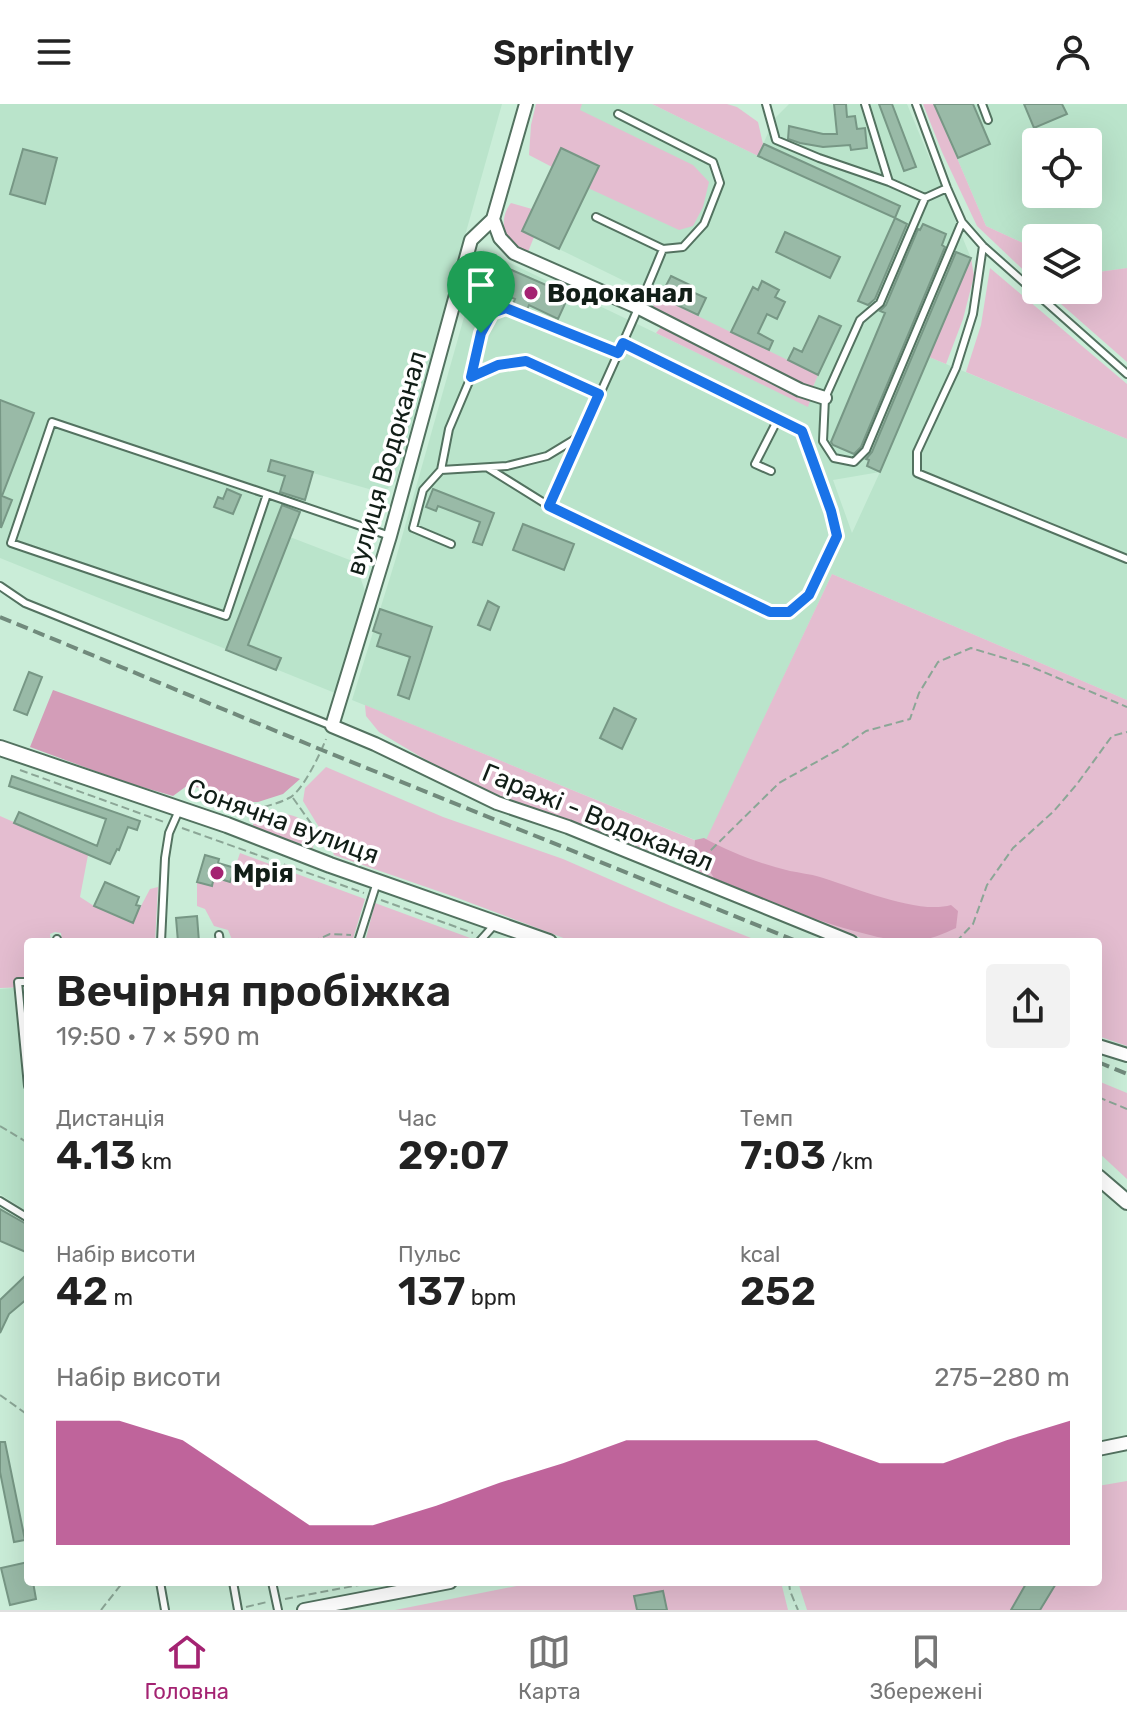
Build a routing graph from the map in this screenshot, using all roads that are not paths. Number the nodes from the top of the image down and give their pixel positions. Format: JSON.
{"nodes":[{"id":1,"x":526,"y":104,"type":"edge"},
{"id":2,"x":766,"y":104,"type":"edge"},
{"id":3,"x":865,"y":104,"type":"edge"},
{"id":4,"x":916,"y":104,"type":"edge"},
{"id":5,"x":982,"y":104,"type":"edge"},
{"id":6,"x":618,"y":114,"type":"dead end"},
{"id":7,"x":988,"y":120,"type":"dead end"},
{"id":8,"x":889,"y":182,"type":"junction"},
{"id":9,"x":947,"y":188,"type":"junction"},
{"id":10,"x":925,"y":198,"type":"junction"},
{"id":11,"x":596,"y":217,"type":"dead end"},
{"id":12,"x":493,"y":219,"type":"junction"},
{"id":13,"x":962,"y":222,"type":"junction"},
{"id":14,"x":983,"y":246,"type":"junction"},
{"id":15,"x":663,"y":249,"type":"junction"},
{"id":16,"x":639,"y":308,"type":"junction"},
{"id":17,"x":623,"y":343,"type":"junction"},
{"id":18,"x":618,"y":353,"type":"junction"},
{"id":19,"x":1127,"y":374,"type":"edge"},
{"id":20,"x":471,"y":377,"type":"junction"},
{"id":21,"x":599,"y":394,"type":"junction"},
{"id":22,"x":825,"y":398,"type":"junction"},
{"id":23,"x":778,"y":419,"type":"junction"},
{"id":24,"x":580,"y":436,"type":"junction"},
{"id":25,"x":486,"y":467,"type":"junction"},
{"id":26,"x":441,"y":470,"type":"junction"},
{"id":27,"x":771,"y":471,"type":"dead end"},
{"id":28,"x":267,"y":494,"type":"junction"},
{"id":29,"x":549,"y":506,"type":"junction"},
{"id":30,"x":390,"y":536,"type":"junction"},
{"id":31,"x":451,"y":544,"type":"dead end"},
{"id":32,"x":1127,"y":559,"type":"edge"},
{"id":33,"x":0,"y":586,"type":"edge"},
{"id":34,"x":332,"y":726,"type":"junction"},
{"id":35,"x":1,"y":747,"type":"edge"},
{"id":36,"x":180,"y":808,"type":"junction"},
{"id":37,"x":374,"y":889,"type":"junction"},
{"id":38,"x":496,"y":923,"type":"junction"},
{"id":39,"x":161,"y":938,"type":"edge"},
{"id":40,"x":359,"y":938,"type":"edge"},
{"id":41,"x":483,"y":938,"type":"edge"},
{"id":42,"x":538,"y":938,"type":"edge"},
{"id":43,"x":841,"y":938,"type":"edge"},
{"id":44,"x":24,"y":982,"type":"edge"},
{"id":45,"x":24,"y":1044,"type":"edge"},
{"id":46,"x":1102,"y":1047,"type":"edge"},
{"id":47,"x":1127,"y":1055,"type":"edge"},
{"id":48,"x":1102,"y":1180,"type":"edge"},
{"id":49,"x":0,"y":1201,"type":"edge"},
{"id":50,"x":1127,"y":1202,"type":"edge"},
{"id":51,"x":24,"y":1216,"type":"edge"},
{"id":52,"x":1127,"y":1443,"type":"edge"},
{"id":53,"x":1102,"y":1448,"type":"edge"},
{"id":54,"x":161,"y":1586,"type":"edge"},
{"id":55,"x":234,"y":1586,"type":"edge"},
{"id":56,"x":273,"y":1586,"type":"edge"},
{"id":57,"x":398,"y":1587,"type":"edge"},
{"id":58,"x":238,"y":1609,"type":"edge"},
{"id":59,"x":165,"y":1610,"type":"edge"},
{"id":60,"x":278,"y":1610,"type":"edge"},
{"id":61,"x":304,"y":1610,"type":"edge"}],
"edges":[{"from":1,"to":12,"type":"street"},
{"from":2,"to":8,"type":"lane"},
{"from":3,"to":8,"type":"lane"},
{"from":4,"to":9,"type":"lane"},
{"from":5,"to":7,"type":"lane"},
{"from":6,"to":15,"type":"lane"},
{"from":8,"to":10,"type":"lane"},
{"from":9,"to":10,"type":"lane"},
{"from":9,"to":13,"type":"lane"},
{"from":10,"to":22,"type":"lane"},
{"from":11,"to":15,"type":"lane"},
{"from":12,"to":16,"type":"street"},
{"from":12,"to":30,"type":"street","name":"вулиця Водоканал"},
{"from":13,"to":14,"type":"lane"},
{"from":13,"to":22,"type":"lane"},
{"from":14,"to":19,"type":"lane"},
{"from":14,"to":32,"type":"lane"},
{"from":15,"to":16,"type":"lane"},
{"from":16,"to":17,"type":"lane"},
{"from":16,"to":22,"type":"street"},
{"from":17,"to":18,"type":"lane"},
{"from":17,"to":23,"type":"lane"},
{"from":18,"to":20,"type":"lane"},
{"from":18,"to":21,"type":"lane"},
{"from":20,"to":21,"type":"lane"},
{"from":20,"to":26,"type":"lane"},
{"from":21,"to":24,"type":"lane"},
{"from":23,"to":27,"type":"lane"},
{"from":23,"to":29,"type":"lane"},
{"from":24,"to":25,"type":"lane"},
{"from":24,"to":29,"type":"lane"},
{"from":25,"to":26,"type":"lane"},
{"from":25,"to":29,"type":"lane"},
{"from":26,"to":31,"type":"lane"},
{"from":28,"to":28,"type":"lane"},
{"from":28,"to":30,"type":"lane"},
{"from":30,"to":34,"type":"street","name":"вулиця Водоканал"},
{"from":33,"to":34,"type":"lane"},
{"from":34,"to":43,"type":"street","name":"Гаражі - Водоканал"},
{"from":35,"to":36,"type":"street","name":"Сонячна вулиця"},
{"from":36,"to":37,"type":"street","name":"Сонячна вулиця"},
{"from":36,"to":39,"type":"lane"},
{"from":37,"to":38,"type":"street","name":"Сонячна вулиця"},
{"from":37,"to":40,"type":"lane"},
{"from":38,"to":41,"type":"lane"},
{"from":38,"to":42,"type":"street","name":"Сонячна вулиця"},
{"from":44,"to":45,"type":"lane"},
{"from":46,"to":47,"type":"street"},
{"from":48,"to":50,"type":"street"},
{"from":49,"to":51,"type":"lane"},
{"from":52,"to":53,"type":"street"},
{"from":54,"to":59,"type":"lane"},
{"from":55,"to":58,"type":"lane"},
{"from":56,"to":60,"type":"lane"},
{"from":57,"to":61,"type":"street"}]}
